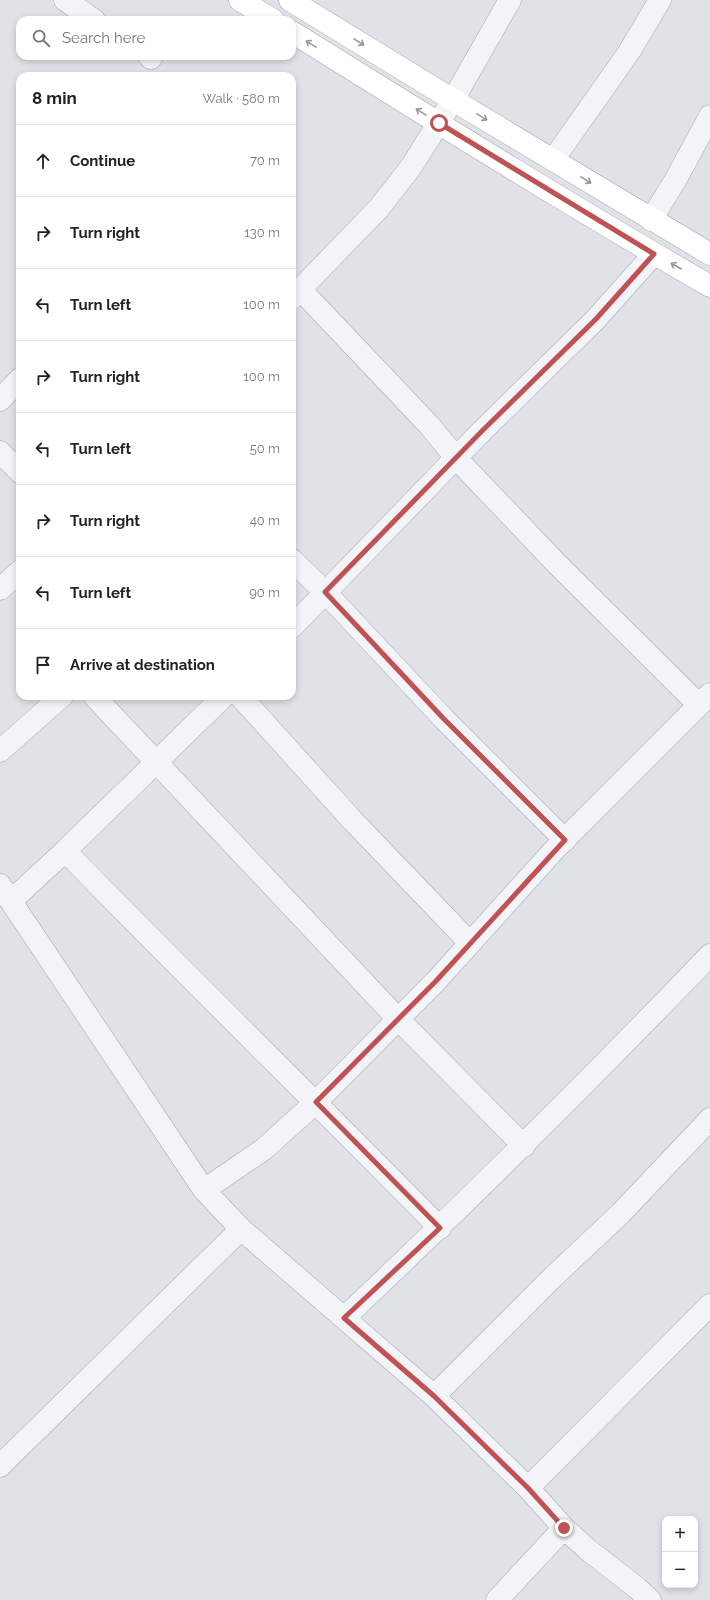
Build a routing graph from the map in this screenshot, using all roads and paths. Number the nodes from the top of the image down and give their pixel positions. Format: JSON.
{"nodes":[{"id":1,"x":64,"y":0,"type":"edge"},
{"id":2,"x":240,"y":0,"type":"edge"},
{"id":3,"x":290,"y":0,"type":"edge"},
{"id":4,"x":510,"y":0,"type":"edge"},
{"id":5,"x":660,"y":0,"type":"edge"},
{"id":6,"x":88,"y":16,"type":"edge"},
{"id":7,"x":266,"y":16,"type":"edge"},
{"id":8,"x":296,"y":34,"type":"edge"},
{"id":9,"x":453,"y":100,"type":"junction"},
{"id":10,"x":710,"y":116,"type":"edge"},
{"id":11,"x":439,"y":123,"type":"junction"},
{"id":12,"x":553,"y":160,"type":"junction"},
{"id":13,"x":651,"y":220,"type":"junction"},
{"id":14,"x":654,"y":254,"type":"junction"},
{"id":15,"x":710,"y":254,"type":"edge"},
{"id":16,"x":710,"y":286,"type":"edge"},
{"id":17,"x":296,"y":291,"type":"edge"},
{"id":18,"x":296,"y":293,"type":"edge"},
{"id":19,"x":16,"y":383,"type":"edge"},
{"id":20,"x":0,"y":400,"type":"edge"},
{"id":21,"x":0,"y":452,"type":"edge"},
{"id":22,"x":456,"y":458,"type":"junction"},
{"id":23,"x":16,"y":468,"type":"edge"},
{"id":24,"x":296,"y":564,"type":"edge"},
{"id":25,"x":16,"y":575,"type":"edge"},
{"id":26,"x":0,"y":589,"type":"edge"},
{"id":27,"x":325,"y":592,"type":"junction"},
{"id":28,"x":296,"y":623,"type":"edge"},
{"id":29,"x":57,"y":700,"type":"edge"},
{"id":30,"x":98,"y":700,"type":"edge"},
{"id":31,"x":220,"y":700,"type":"edge"},
{"id":32,"x":244,"y":700,"type":"edge"},
{"id":33,"x":705,"y":700,"type":"edge"},
{"id":34,"x":0,"y":751,"type":"edge"},
{"id":35,"x":156,"y":761,"type":"junction"},
{"id":36,"x":565,"y":840,"type":"junction"},
{"id":37,"x":65,"y":851,"type":"junction"},
{"id":38,"x":5,"y":893,"type":"edge"},
{"id":39,"x":470,"y":943,"type":"junction"},
{"id":40,"x":710,"y":955,"type":"edge"},
{"id":41,"x":398,"y":1019,"type":"junction"},
{"id":42,"x":316,"y":1102,"type":"junction"},
{"id":43,"x":710,"y":1119,"type":"edge"},
{"id":44,"x":524,"y":1146,"type":"junction"},
{"id":45,"x":204,"y":1190,"type":"junction"},
{"id":46,"x":440,"y":1228,"type":"junction"},
{"id":47,"x":241,"y":1229,"type":"junction"},
{"id":48,"x":710,"y":1305,"type":"edge"},
{"id":49,"x":344,"y":1318,"type":"junction"},
{"id":50,"x":434,"y":1396,"type":"junction"},
{"id":51,"x":0,"y":1466,"type":"edge"},
{"id":52,"x":528,"y":1488,"type":"junction"},
{"id":53,"x":564,"y":1528,"type":"junction"},
{"id":54,"x":497,"y":1600,"type":"edge"},
{"id":55,"x":650,"y":1600,"type":"edge"}],
"edges":[{"from":1,"to":6,"type":"street"},
{"from":2,"to":7,"type":"main road"},
{"from":3,"to":9,"type":"main road","one_way":true},
{"from":4,"to":9,"type":"street"},
{"from":5,"to":12,"type":"street"},
{"from":11,"to":8,"type":"main road","one_way":true},
{"from":9,"to":11,"type":"street"},
{"from":9,"to":12,"type":"main road","one_way":true},
{"from":10,"to":13,"type":"street"},
{"from":11,"to":14,"type":"main road"},
{"from":11,"to":17,"type":"street"},
{"from":12,"to":13,"type":"main road","one_way":true},
{"from":13,"to":15,"type":"main road"},
{"from":16,"to":14,"type":"main road","one_way":true},
{"from":14,"to":22,"type":"street"},
{"from":18,"to":22,"type":"street"},
{"from":19,"to":20,"type":"street"},
{"from":21,"to":23,"type":"street"},
{"from":22,"to":27,"type":"street"},
{"from":22,"to":33,"type":"street"},
{"from":24,"to":27,"type":"street"},
{"from":25,"to":26,"type":"street"},
{"from":27,"to":28,"type":"street"},
{"from":27,"to":36,"type":"street"},
{"from":29,"to":34,"type":"street"},
{"from":30,"to":35,"type":"street"},
{"from":31,"to":35,"type":"street"},
{"from":32,"to":39,"type":"street"},
{"from":33,"to":36,"type":"street"},
{"from":35,"to":37,"type":"street"},
{"from":35,"to":41,"type":"street"},
{"from":36,"to":39,"type":"street"},
{"from":37,"to":38,"type":"street"},
{"from":37,"to":42,"type":"street"},
{"from":38,"to":45,"type":"street"},
{"from":39,"to":41,"type":"street"},
{"from":40,"to":44,"type":"street"},
{"from":41,"to":42,"type":"street"},
{"from":41,"to":44,"type":"street"},
{"from":42,"to":45,"type":"street"},
{"from":42,"to":46,"type":"street"},
{"from":43,"to":50,"type":"street"},
{"from":44,"to":46,"type":"street"},
{"from":45,"to":47,"type":"street"},
{"from":46,"to":49,"type":"street"},
{"from":47,"to":49,"type":"street"},
{"from":47,"to":51,"type":"street"},
{"from":48,"to":52,"type":"street"},
{"from":49,"to":50,"type":"street"},
{"from":50,"to":52,"type":"street"},
{"from":52,"to":53,"type":"street"},
{"from":53,"to":54,"type":"street"},
{"from":53,"to":55,"type":"street"}]}
